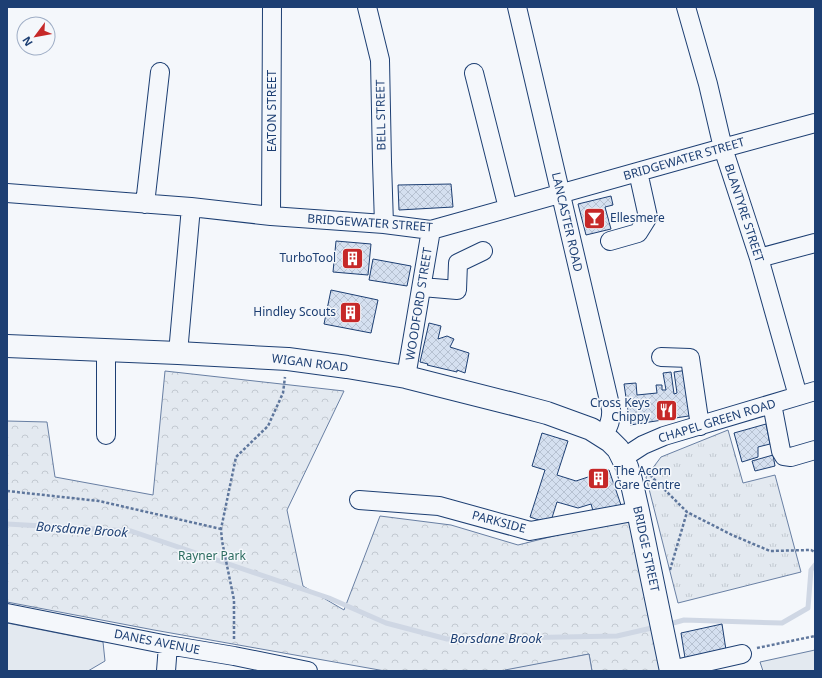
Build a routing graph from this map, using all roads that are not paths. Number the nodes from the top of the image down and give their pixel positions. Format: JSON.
{"nodes":[{"id":1,"x":272,"y":7,"type":"edge"},
{"id":2,"x":367,"y":7,"type":"edge"},
{"id":3,"x":517,"y":7,"type":"edge"},
{"id":4,"x":686,"y":7,"type":"edge"},
{"id":5,"x":160,"y":72,"type":"dead end"},
{"id":6,"x":474,"y":73,"type":"dead end"},
{"id":7,"x":815,"y":123,"type":"edge"},
{"id":8,"x":723,"y":148,"type":"junction"},
{"id":9,"x":638,"y":172,"type":"junction"},
{"id":10,"x":7,"y":193,"type":"edge"},
{"id":11,"x":560,"y":193,"type":"junction"},
{"id":12,"x":145,"y":204,"type":"junction"},
{"id":13,"x":191,"y":207,"type":"junction"},
{"id":14,"x":508,"y":208,"type":"junction"},
{"id":15,"x":271,"y":216,"type":"junction"},
{"id":16,"x":384,"y":224,"type":"junction"},
{"id":17,"x":431,"y":230,"type":"junction"},
{"id":18,"x":610,"y":241,"type":"dead end"},
{"id":19,"x":815,"y":243,"type":"edge"},
{"id":20,"x":483,"y":251,"type":"dead end"},
{"id":21,"x":759,"y":258,"type":"junction"},
{"id":22,"x":422,"y":287,"type":"junction"},
{"id":23,"x":7,"y":346,"type":"edge"},
{"id":24,"x":106,"y":351,"type":"junction"},
{"id":25,"x":178,"y":353,"type":"junction"},
{"id":26,"x":661,"y":357,"type":"dead end"},
{"id":27,"x":406,"y":377,"type":"junction"},
{"id":28,"x":815,"y":391,"type":"edge"},
{"id":29,"x":798,"y":396,"type":"junction"},
{"id":30,"x":772,"y":404,"type":"junction"},
{"id":31,"x":700,"y":426,"type":"junction"},
{"id":32,"x":106,"y":435,"type":"dead end"},
{"id":33,"x":603,"y":436,"type":"junction"},
{"id":34,"x":815,"y":450,"type":"edge"},
{"id":35,"x":625,"y":463,"type":"junction"},
{"id":36,"x":359,"y":500,"type":"dead end"},
{"id":37,"x":638,"y":511,"type":"junction"},
{"id":38,"x":7,"y":613,"type":"edge"},
{"id":39,"x":168,"y":645,"type":"junction"},
{"id":40,"x":742,"y":654,"type":"road end"},
{"id":41,"x":166,"y":671,"type":"edge"},
{"id":42,"x":308,"y":671,"type":"edge"},
{"id":43,"x":671,"y":671,"type":"edge"}],
"edges":[{"from":1,"to":15,"type":"street","name":"EATON STREET"},
{"from":2,"to":16,"type":"street","name":"BELL STREET"},
{"from":3,"to":11,"type":"street","name":"LANCASTER ROAD"},
{"from":4,"to":8,"type":"street","name":"BLANTYRE STREET"},
{"from":5,"to":12,"type":"street"},
{"from":6,"to":14,"type":"street"},
{"from":7,"to":8,"type":"street","name":"BRIDGEWATER STREET"},
{"from":8,"to":9,"type":"street","name":"BRIDGEWATER STREET"},
{"from":8,"to":21,"type":"street","name":"BLANTYRE STREET"},
{"from":9,"to":11,"type":"street","name":"BRIDGEWATER STREET"},
{"from":9,"to":18,"type":"street"},
{"from":10,"to":12,"type":"street","name":"BRIDGEWATER STREET"},
{"from":11,"to":14,"type":"street","name":"BRIDGEWATER STREET"},
{"from":11,"to":33,"type":"street","name":"LANCASTER ROAD"},
{"from":12,"to":13,"type":"street","name":"BRIDGEWATER STREET"},
{"from":13,"to":15,"type":"street","name":"BRIDGEWATER STREET"},
{"from":13,"to":25,"type":"street"},
{"from":14,"to":17,"type":"street","name":"BRIDGEWATER STREET"},
{"from":15,"to":16,"type":"street","name":"BRIDGEWATER STREET"},
{"from":16,"to":17,"type":"street","name":"BRIDGEWATER STREET"},
{"from":17,"to":22,"type":"street","name":"WOODFORD STREET"},
{"from":19,"to":21,"type":"street"},
{"from":20,"to":22,"type":"street"},
{"from":21,"to":29,"type":"street","name":"BLANTYRE STREET"},
{"from":22,"to":27,"type":"street","name":"WOODFORD STREET"},
{"from":23,"to":24,"type":"highway","name":"WIGAN ROAD"},
{"from":24,"to":25,"type":"highway","name":"WIGAN ROAD"},
{"from":24,"to":32,"type":"street"},
{"from":25,"to":27,"type":"highway","name":"WIGAN ROAD"},
{"from":26,"to":31,"type":"street"},
{"from":27,"to":33,"type":"highway","name":"WIGAN ROAD"},
{"from":28,"to":29,"type":"street","name":"CHAPEL GREEN ROAD"},
{"from":29,"to":30,"type":"street","name":"CHAPEL GREEN ROAD"},
{"from":30,"to":31,"type":"street","name":"CHAPEL GREEN ROAD"},
{"from":30,"to":34,"type":"street"},
{"from":31,"to":35,"type":"street","name":"CHAPEL GREEN ROAD"},
{"from":33,"to":35,"type":"highway","name":"BRIDGE STREET"},
{"from":35,"to":37,"type":"highway","name":"BRIDGE STREET"},
{"from":36,"to":37,"type":"street","name":"PARKSIDE"},
{"from":37,"to":43,"type":"highway","name":"BRIDGE STREET"},
{"from":38,"to":39,"type":"street","name":"DANES AVENUE"},
{"from":39,"to":41,"type":"street"},
{"from":39,"to":42,"type":"street","name":"DANES AVENUE"},
{"from":40,"to":43,"type":"street"}]}
